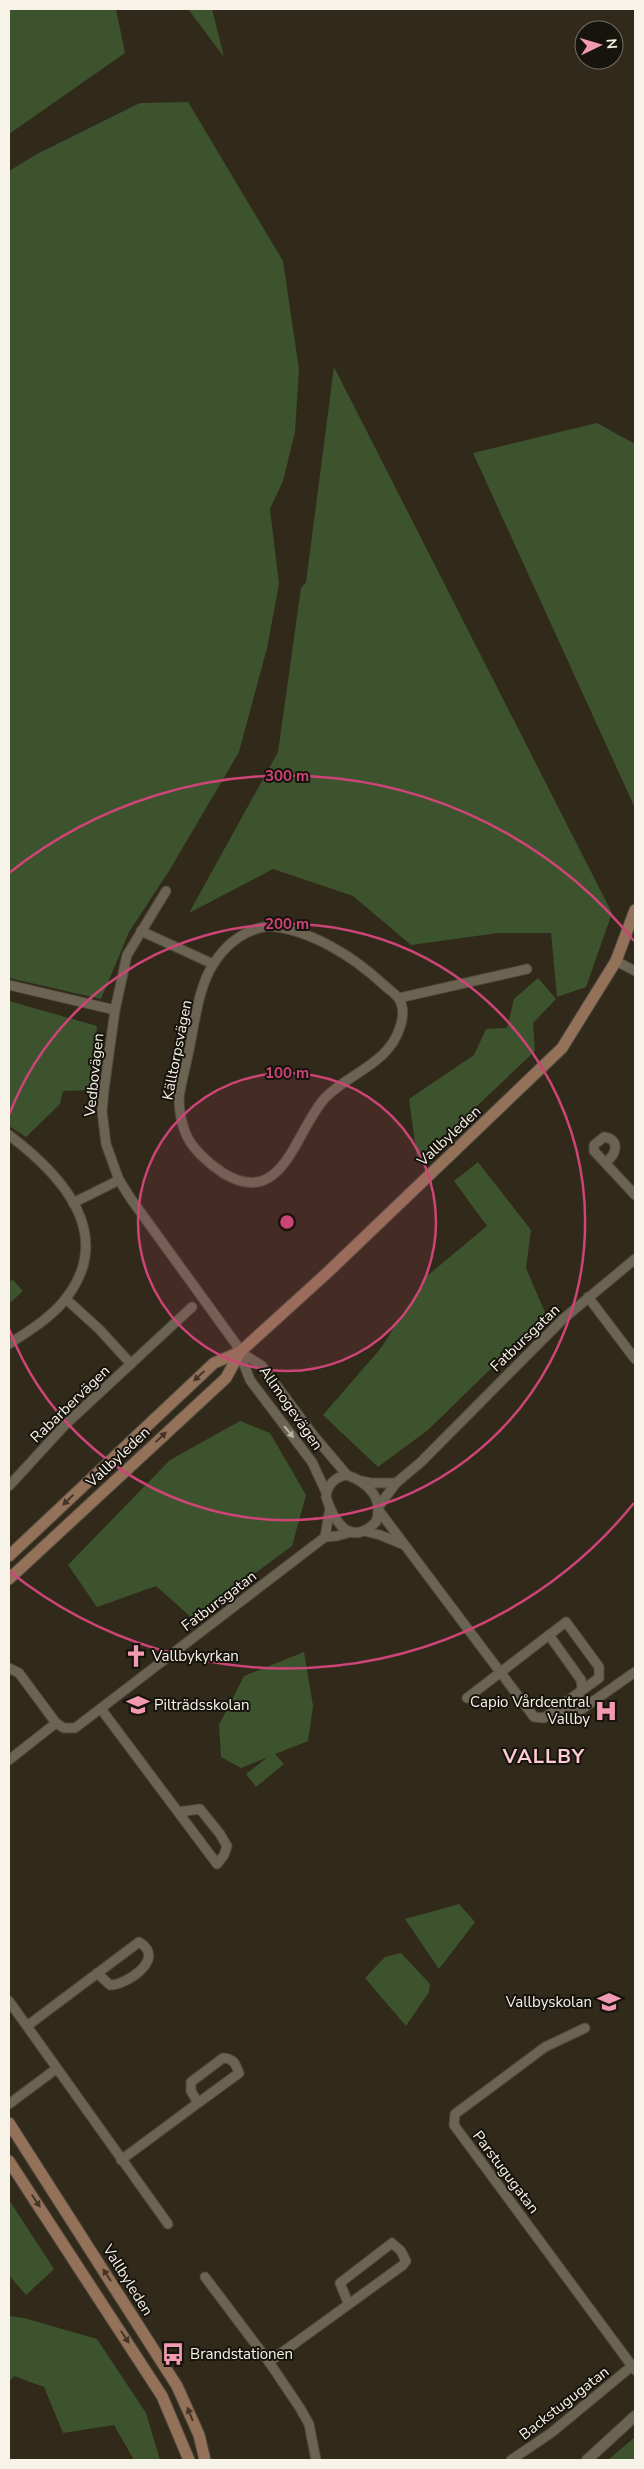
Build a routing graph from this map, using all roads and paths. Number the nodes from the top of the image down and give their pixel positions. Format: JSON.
{"nodes":[{"id":1,"x":166,"y":891,"type":"dead end"},
{"id":2,"x":635,"y":910,"type":"edge"},
{"id":3,"x":141,"y":931,"type":"junction"},
{"id":4,"x":616,"y":961,"type":"junction"},
{"id":5,"x":213,"y":964,"type":"junction"},
{"id":6,"x":527,"y":969,"type":"dead end"},
{"id":7,"x":635,"y":971,"type":"edge"},
{"id":8,"x":9,"y":985,"type":"edge"},
{"id":9,"x":399,"y":998,"type":"junction"},
{"id":10,"x":115,"y":1010,"type":"junction"},
{"id":11,"x":9,"y":1135,"type":"edge"},
{"id":12,"x":606,"y":1162,"type":"dead end"},
{"id":13,"x":119,"y":1180,"type":"junction"},
{"id":14,"x":635,"y":1195,"type":"edge"},
{"id":15,"x":74,"y":1203,"type":"junction"},
{"id":16,"x":635,"y":1260,"type":"edge"},
{"id":17,"x":588,"y":1297,"type":"junction"},
{"id":18,"x":66,"y":1299,"type":"junction"},
{"id":19,"x":192,"y":1307,"type":"dead end"},
{"id":20,"x":9,"y":1344,"type":"edge"},
{"id":21,"x":240,"y":1352,"type":"junction"},
{"id":22,"x":635,"y":1359,"type":"edge"},
{"id":23,"x":131,"y":1364,"type":"junction"},
{"id":24,"x":351,"y":1477,"type":"junction"},
{"id":25,"x":396,"y":1483,"type":"junction"},
{"id":26,"x":9,"y":1486,"type":"edge"},
{"id":27,"x":326,"y":1492,"type":"junction"},
{"id":28,"x":330,"y":1508,"type":"junction"},
{"id":29,"x":380,"y":1509,"type":"junction"},
{"id":30,"x":351,"y":1532,"type":"junction"},
{"id":31,"x":364,"y":1532,"type":"junction"},
{"id":32,"x":324,"y":1537,"type":"junction"},
{"id":33,"x":402,"y":1544,"type":"junction"},
{"id":34,"x":9,"y":1556,"type":"edge"},
{"id":35,"x":9,"y":1579,"type":"edge"},
{"id":36,"x":549,"y":1635,"type":"junction"},
{"id":37,"x":9,"y":1668,"type":"edge"},
{"id":38,"x":635,"y":1672,"type":"edge"},
{"id":39,"x":499,"y":1673,"type":"junction"},
{"id":40,"x":579,"y":1694,"type":"junction"},
{"id":41,"x":467,"y":1698,"type":"dead end"},
{"id":42,"x":101,"y":1708,"type":"junction"},
{"id":43,"x":556,"y":1710,"type":"junction"},
{"id":44,"x":56,"y":1723,"type":"junction"},
{"id":45,"x":9,"y":1760,"type":"edge"},
{"id":46,"x":178,"y":1812,"type":"junction"},
{"id":47,"x":98,"y":1973,"type":"junction"},
{"id":48,"x":9,"y":2001,"type":"edge"},
{"id":49,"x":27,"y":2026,"type":"junction"},
{"id":50,"x":584,"y":2028,"type":"dead end"},
{"id":51,"x":56,"y":2069,"type":"junction"},
{"id":52,"x":198,"y":2103,"type":"junction"},
{"id":53,"x":9,"y":2104,"type":"edge"},
{"id":54,"x":9,"y":2123,"type":"edge"},
{"id":55,"x":121,"y":2160,"type":"junction"},
{"id":56,"x":9,"y":2161,"type":"edge"},
{"id":57,"x":168,"y":2224,"type":"dead end"},
{"id":58,"x":205,"y":2277,"type":"dead end"},
{"id":59,"x":348,"y":2304,"type":"junction"},
{"id":60,"x":269,"y":2362,"type":"junction"},
{"id":61,"x":634,"y":2368,"type":"edge"},
{"id":62,"x":635,"y":2416,"type":"edge"},
{"id":63,"x":183,"y":2448,"type":"junction"},
{"id":64,"x":184,"y":2460,"type":"edge"},
{"id":65,"x":189,"y":2460,"type":"edge"},
{"id":66,"x":205,"y":2460,"type":"edge"},
{"id":67,"x":316,"y":2460,"type":"edge"},
{"id":68,"x":511,"y":2460,"type":"edge"},
{"id":69,"x":587,"y":2460,"type":"edge"}],
"edges":[{"from":1,"to":3,"type":"street","name":"Vedbovägen"},
{"from":2,"to":4,"type":"main road","name":"Vallbyleden"},
{"from":3,"to":5,"type":"street"},
{"from":3,"to":10,"type":"street","name":"Vedbovägen"},
{"from":4,"to":7,"type":"street"},
{"from":4,"to":21,"type":"main road","name":"Vallbyleden"},
{"from":5,"to":9,"type":"street","name":"Källtorpsvägen"},
{"from":5,"to":9,"type":"street","name":"Källtorpsvägen"},
{"from":6,"to":9,"type":"street"},
{"from":8,"to":10,"type":"street"},
{"from":10,"to":13,"type":"street","name":"Vedbovägen"},
{"from":11,"to":15,"type":"street"},
{"from":12,"to":14,"type":"street"},
{"from":13,"to":15,"type":"street"},
{"from":13,"to":21,"type":"street","name":"Vedbovägen"},
{"from":15,"to":18,"type":"street"},
{"from":16,"to":17,"type":"street","name":"Fatbursgatan"},
{"from":17,"to":22,"type":"street"},
{"from":17,"to":25,"type":"street","name":"Fatbursgatan"},
{"from":18,"to":20,"type":"street"},
{"from":18,"to":23,"type":"street","name":"Rabarbervägen"},
{"from":19,"to":23,"type":"street","name":"Rabarbervägen"},
{"from":21,"to":24,"type":"street","name":"Allmogevägen"},
{"from":21,"to":27,"type":"street","name":"Allmogevägen","one_way":true},
{"from":21,"to":34,"type":"main road","name":"Vallbyleden","one_way":true},
{"from":35,"to":21,"type":"main road","name":"Vallbyleden","one_way":true},
{"from":23,"to":26,"type":"street","name":"Rabarbervägen"},
{"from":24,"to":25,"type":"street"},
{"from":24,"to":27,"type":"street"},
{"from":24,"to":29,"type":"street"},
{"from":25,"to":29,"type":"street","name":"Fatbursgatan"},
{"from":27,"to":28,"type":"street"},
{"from":28,"to":30,"type":"street"},
{"from":28,"to":32,"type":"street"},
{"from":29,"to":31,"type":"street"},
{"from":29,"to":33,"type":"street"},
{"from":30,"to":31,"type":"street"},
{"from":30,"to":32,"type":"street","name":"Fatbursgatan"},
{"from":31,"to":33,"type":"street"},
{"from":32,"to":42,"type":"street","name":"Fatbursgatan"},
{"from":33,"to":39,"type":"street"},
{"from":36,"to":39,"type":"street"},
{"from":36,"to":40,"type":"street"},
{"from":36,"to":40,"type":"street"},
{"from":37,"to":44,"type":"street"},
{"from":38,"to":43,"type":"street"},
{"from":39,"to":41,"type":"street"},
{"from":39,"to":43,"type":"street"},
{"from":40,"to":43,"type":"street"},
{"from":42,"to":44,"type":"street","name":"Fatbursgatan"},
{"from":42,"to":46,"type":"street"},
{"from":44,"to":45,"type":"street"},
{"from":46,"to":46,"type":"street"},
{"from":47,"to":47,"type":"street"},
{"from":47,"to":49,"type":"street"},
{"from":48,"to":49,"type":"street"},
{"from":49,"to":51,"type":"street"},
{"from":50,"to":61,"type":"street","name":"Parstugugatan"},
{"from":51,"to":53,"type":"street"},
{"from":51,"to":55,"type":"street"},
{"from":52,"to":52,"type":"street"},
{"from":52,"to":55,"type":"street"},
{"from":66,"to":54,"type":"main road","name":"Vallbyleden","one_way":true},
{"from":55,"to":57,"type":"street"},
{"from":56,"to":63,"type":"main road","one_way":true},
{"from":58,"to":60,"type":"street"},
{"from":59,"to":59,"type":"street"},
{"from":59,"to":60,"type":"street"},
{"from":60,"to":67,"type":"street"},
{"from":61,"to":68,"type":"street","name":"Backstugugatan"},
{"from":62,"to":69,"type":"street"},
{"from":63,"to":64,"type":"main road"},
{"from":63,"to":65,"type":"main road"}]}
